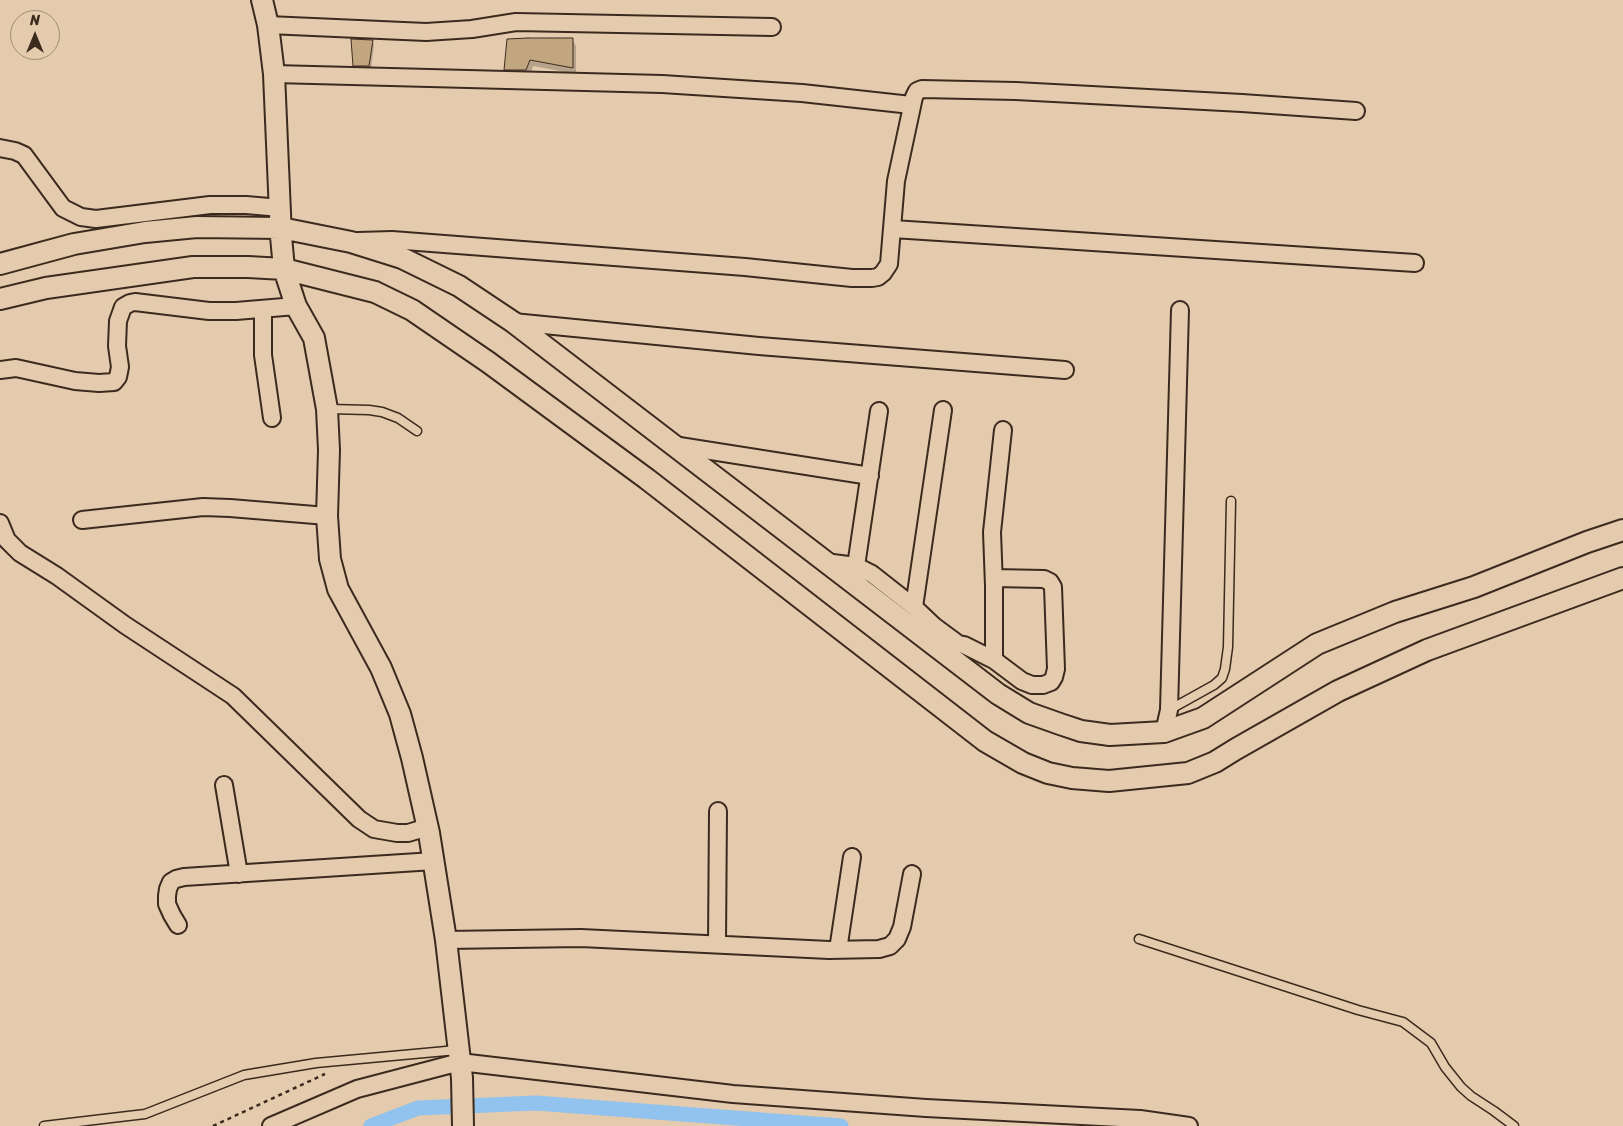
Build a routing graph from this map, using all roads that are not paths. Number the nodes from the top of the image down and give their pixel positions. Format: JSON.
{"nodes":[{"id":1,"x":262,"y":0,"type":"edge"},
{"id":2,"x":268,"y":25,"type":"junction"},
{"id":3,"x":772,"y":27,"type":"dead end"},
{"id":4,"x":274,"y":74,"type":"junction"},
{"id":5,"x":912,"y":105,"type":"junction"},
{"id":6,"x":1356,"y":111,"type":"dead end"},
{"id":7,"x":0,"y":148,"type":"edge"},
{"id":8,"x":281,"y":224,"type":"junction"},
{"id":9,"x":893,"y":230,"type":"junction"},
{"id":10,"x":351,"y":242,"type":"junction"},
{"id":11,"x":1415,"y":262,"type":"dead end"},
{"id":12,"x":0,"y":264,"type":"edge"},
{"id":13,"x":284,"y":266,"type":"junction"},
{"id":14,"x":0,"y":299,"type":"edge"},
{"id":15,"x":296,"y":306,"type":"junction"},
{"id":16,"x":263,"y":309,"type":"junction"},
{"id":17,"x":1180,"y":310,"type":"dead end"},
{"id":18,"x":513,"y":322,"type":"junction"},
{"id":19,"x":0,"y":370,"type":"edge"},
{"id":20,"x":1065,"y":370,"type":"dead end"},
{"id":21,"x":327,"y":409,"type":"junction"},
{"id":22,"x":943,"y":410,"type":"dead end"},
{"id":23,"x":879,"y":411,"type":"dead end"},
{"id":24,"x":272,"y":418,"type":"dead end"},
{"id":25,"x":1003,"y":430,"type":"dead end"},
{"id":26,"x":417,"y":431,"type":"dead end"},
{"id":27,"x":671,"y":445,"type":"junction"},
{"id":28,"x":870,"y":476,"type":"junction"},
{"id":29,"x":1231,"y":501,"type":"dead end"},
{"id":30,"x":327,"y":516,"type":"junction"},
{"id":31,"x":82,"y":520,"type":"dead end"},
{"id":32,"x":0,"y":523,"type":"edge"},
{"id":33,"x":1623,"y":530,"type":"edge"},
{"id":34,"x":825,"y":562,"type":"junction"},
{"id":35,"x":856,"y":566,"type":"junction"},
{"id":36,"x":994,"y":578,"type":"junction"},
{"id":37,"x":1623,"y":578,"type":"edge"},
{"id":38,"x":914,"y":607,"type":"junction"},
{"id":39,"x":928,"y":642,"type":"junction"},
{"id":40,"x":957,"y":643,"type":"junction"},
{"id":41,"x":994,"y":660,"type":"junction"},
{"id":42,"x":1169,"y":710,"type":"junction"},
{"id":43,"x":1164,"y":732,"type":"junction"},
{"id":44,"x":224,"y":785,"type":"dead end"},
{"id":45,"x":718,"y":811,"type":"dead end"},
{"id":46,"x":428,"y":827,"type":"junction"},
{"id":47,"x":852,"y":857,"type":"dead end"},
{"id":48,"x":434,"y":861,"type":"junction"},
{"id":49,"x":239,"y":874,"type":"junction"},
{"id":50,"x":912,"y":874,"type":"dead end"},
{"id":51,"x":178,"y":925,"type":"dead end"},
{"id":52,"x":1139,"y":939,"type":"dead end"},
{"id":53,"x":446,"y":940,"type":"junction"},
{"id":54,"x":717,"y":944,"type":"junction"},
{"id":55,"x":838,"y":950,"type":"junction"},
{"id":56,"x":461,"y":1063,"type":"junction"},
{"id":57,"x":44,"y":1126,"type":"edge"},
{"id":58,"x":271,"y":1126,"type":"edge"},
{"id":59,"x":463,"y":1126,"type":"edge"},
{"id":60,"x":1189,"y":1126,"type":"edge"},
{"id":61,"x":1514,"y":1126,"type":"edge"}],
"edges":[{"from":1,"to":2,"type":"street"},
{"from":2,"to":3,"type":"street"},
{"from":2,"to":4,"type":"street"},
{"from":4,"to":5,"type":"street"},
{"from":4,"to":8,"type":"street"},
{"from":5,"to":6,"type":"street"},
{"from":5,"to":9,"type":"street"},
{"from":7,"to":8,"type":"street"},
{"from":8,"to":10,"type":"street"},
{"from":8,"to":12,"type":"street"},
{"from":8,"to":13,"type":"street"},
{"from":9,"to":10,"type":"street"},
{"from":9,"to":11,"type":"street"},
{"from":10,"to":18,"type":"street"},
{"from":13,"to":14,"type":"street"},
{"from":13,"to":15,"type":"street"},
{"from":13,"to":37,"type":"street"},
{"from":15,"to":16,"type":"street"},
{"from":15,"to":21,"type":"street"},
{"from":16,"to":19,"type":"street"},
{"from":16,"to":24,"type":"street"},
{"from":17,"to":42,"type":"street"},
{"from":18,"to":20,"type":"street"},
{"from":18,"to":27,"type":"street"},
{"from":21,"to":26,"type":"lane"},
{"from":21,"to":30,"type":"street"},
{"from":22,"to":38,"type":"street"},
{"from":23,"to":28,"type":"street"},
{"from":25,"to":36,"type":"street"},
{"from":27,"to":28,"type":"street"},
{"from":27,"to":34,"type":"street"},
{"from":28,"to":35,"type":"street"},
{"from":29,"to":42,"type":"lane"},
{"from":30,"to":31,"type":"street"},
{"from":30,"to":46,"type":"street"},
{"from":32,"to":46,"type":"street"},
{"from":33,"to":43,"type":"street"},
{"from":34,"to":35,"type":"street"},
{"from":34,"to":39,"type":"street"},
{"from":35,"to":38,"type":"street"},
{"from":36,"to":41,"type":"street"},
{"from":36,"to":41,"type":"street"},
{"from":38,"to":40,"type":"street"},
{"from":39,"to":40,"type":"street"},
{"from":39,"to":43,"type":"street"},
{"from":40,"to":41,"type":"street"},
{"from":42,"to":43,"type":"street"},
{"from":44,"to":49,"type":"street"},
{"from":45,"to":54,"type":"street"},
{"from":46,"to":48,"type":"street"},
{"from":47,"to":55,"type":"street"},
{"from":48,"to":49,"type":"street"},
{"from":48,"to":53,"type":"street"},
{"from":49,"to":51,"type":"street"},
{"from":50,"to":55,"type":"street"},
{"from":52,"to":61,"type":"lane"},
{"from":53,"to":54,"type":"street"},
{"from":53,"to":56,"type":"street"},
{"from":54,"to":55,"type":"street"},
{"from":56,"to":57,"type":"lane"},
{"from":56,"to":58,"type":"street"},
{"from":56,"to":59,"type":"street"},
{"from":56,"to":60,"type":"street"}]}
